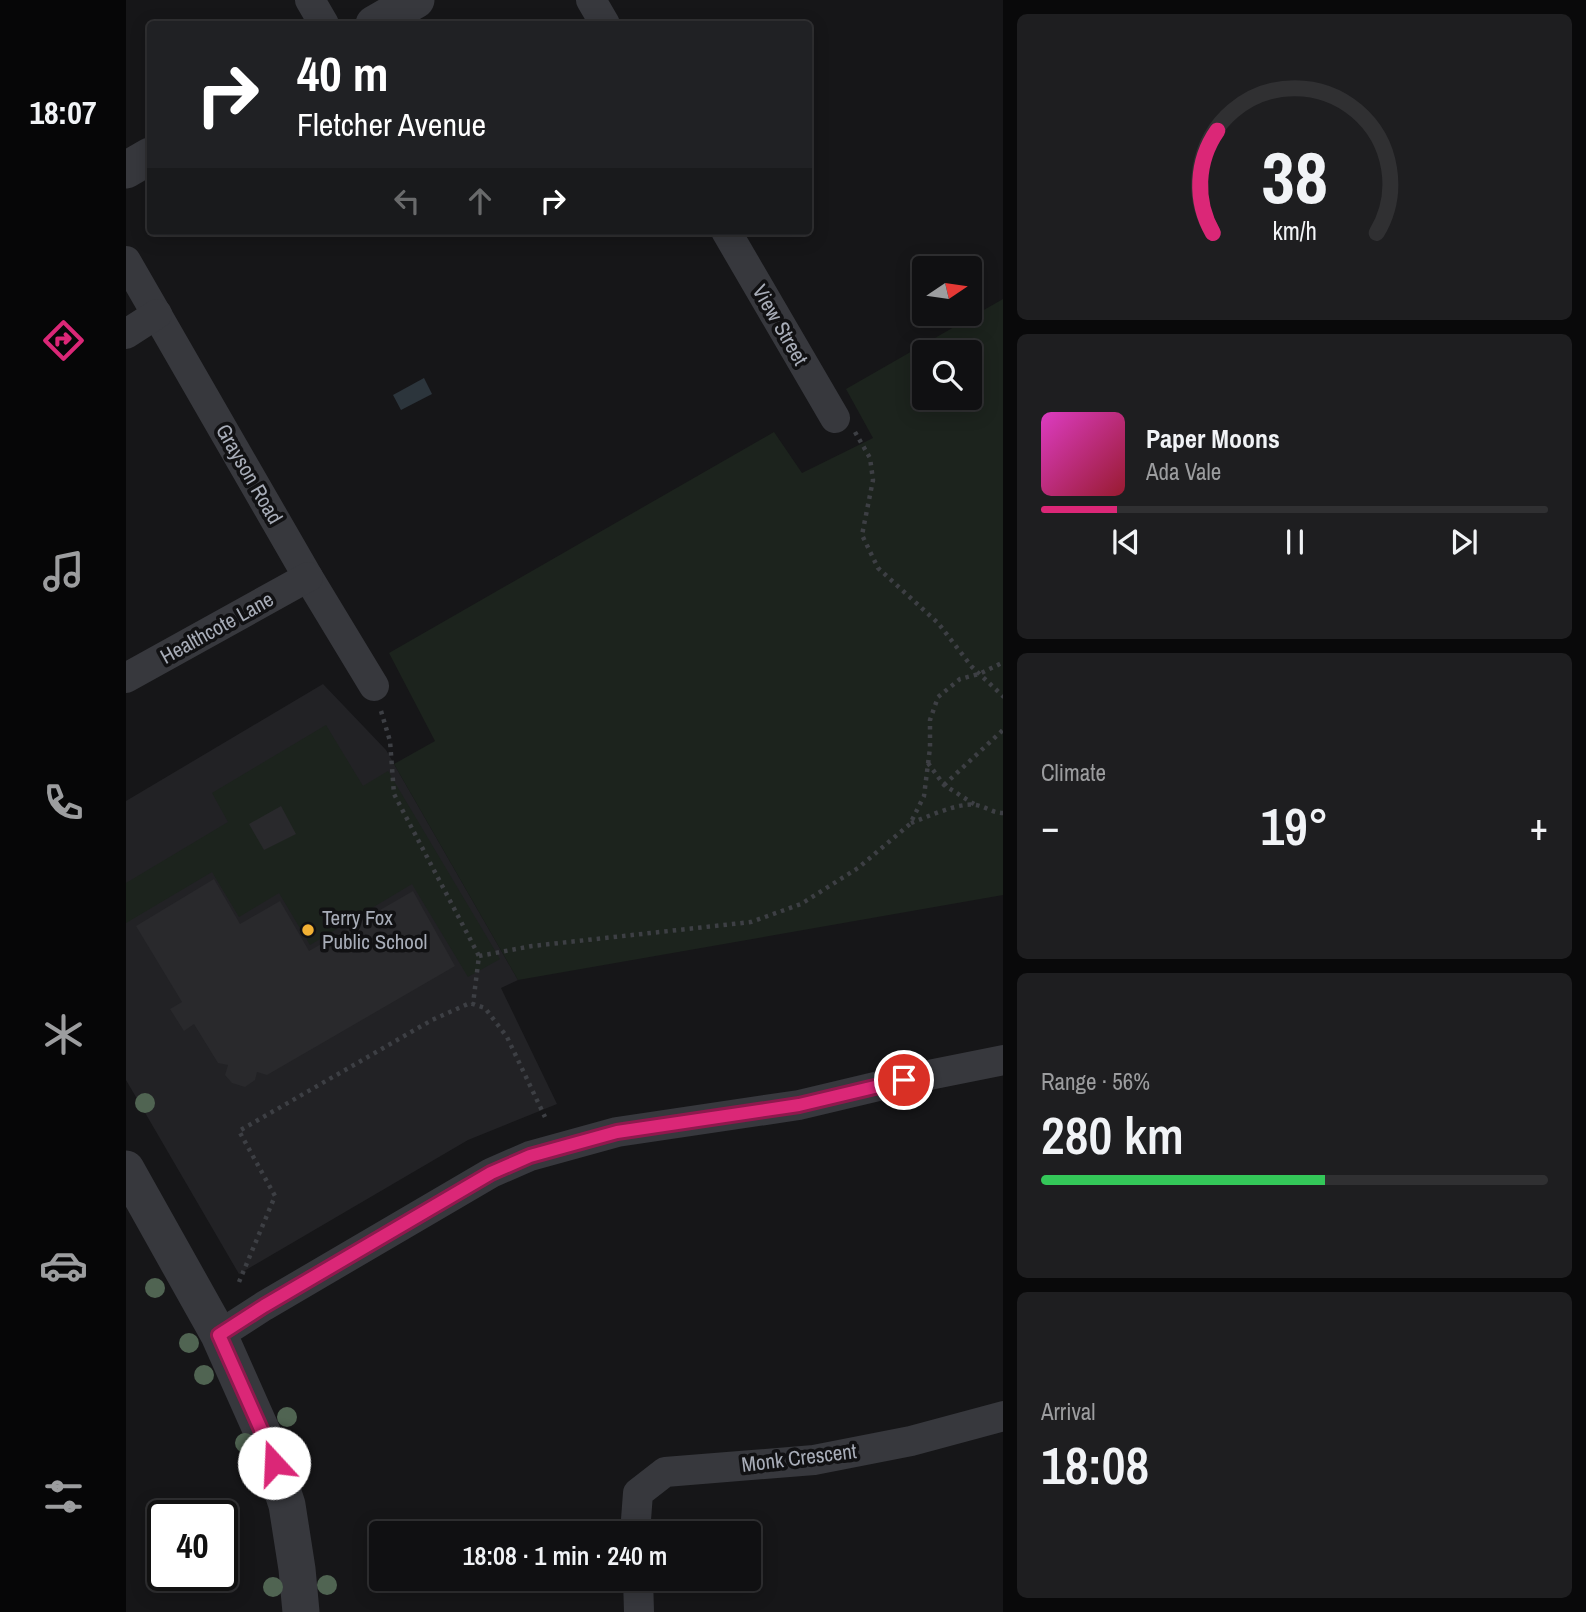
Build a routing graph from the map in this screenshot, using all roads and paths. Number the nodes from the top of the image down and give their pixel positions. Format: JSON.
{"nodes":[{"id":1,"x":310,"y":0,"type":"edge"},
{"id":2,"x":416,"y":0,"type":"edge"},
{"id":3,"x":590,"y":0,"type":"edge"},
{"id":4,"x":322,"y":21,"type":"edge"},
{"id":5,"x":379,"y":21,"type":"edge"},
{"id":6,"x":603,"y":21,"type":"edge"},
{"id":7,"x":147,"y":158,"type":"edge"},
{"id":8,"x":126,"y":170,"type":"edge"},
{"id":9,"x":728,"y":235,"type":"edge"},
{"id":10,"x":126,"y":261,"type":"edge"},
{"id":11,"x":157,"y":314,"type":"junction"},
{"id":12,"x":126,"y":334,"type":"edge"},
{"id":13,"x":835,"y":418,"type":"joint"},
{"id":14,"x":308,"y":577,"type":"junction"},
{"id":15,"x":1003,"y":662,"type":"edge"},
{"id":16,"x":979,"y":674,"type":"junction"},
{"id":17,"x":126,"y":678,"type":"edge"},
{"id":18,"x":374,"y":686,"type":"joint"},
{"id":19,"x":1003,"y":697,"type":"edge"},
{"id":20,"x":1003,"y":729,"type":"edge"},
{"id":21,"x":928,"y":763,"type":"junction"},
{"id":22,"x":944,"y":785,"type":"junction"},
{"id":23,"x":975,"y":805,"type":"junction"},
{"id":24,"x":1003,"y":813,"type":"edge"},
{"id":25,"x":910,"y":824,"type":"junction"},
{"id":26,"x":479,"y":956,"type":"junction"},
{"id":27,"x":473,"y":1004,"type":"junction"},
{"id":28,"x":1003,"y":1060,"type":"edge"},
{"id":29,"x":545,"y":1117,"type":"dead end"},
{"id":30,"x":126,"y":1169,"type":"edge"},
{"id":31,"x":239,"y":1282,"type":"dead end"},
{"id":32,"x":219,"y":1335,"type":"junction"},
{"id":33,"x":1003,"y":1416,"type":"edge"},
{"id":34,"x":636,"y":1521,"type":"edge"},
{"id":35,"x":638,"y":1591,"type":"edge"},
{"id":36,"x":301,"y":1612,"type":"edge"},
{"id":37,"x":639,"y":1612,"type":"edge"}],
"edges":[{"from":1,"to":4,"type":"street"},
{"from":2,"to":5,"type":"street"},
{"from":3,"to":6,"type":"street"},
{"from":7,"to":8,"type":"street"},
{"from":9,"to":13,"type":"street","name":"View Street"},
{"from":10,"to":11,"type":"street","name":"Grayson Road"},
{"from":11,"to":12,"type":"street"},
{"from":11,"to":14,"type":"street","name":"Grayson Road"},
{"from":13,"to":16,"type":"path"},
{"from":14,"to":17,"type":"street","name":"Healthcote Lane"},
{"from":14,"to":18,"type":"street","name":"Grayson Road"},
{"from":15,"to":16,"type":"path"},
{"from":16,"to":19,"type":"path"},
{"from":16,"to":21,"type":"path"},
{"from":18,"to":26,"type":"path"},
{"from":20,"to":22,"type":"path"},
{"from":21,"to":22,"type":"path"},
{"from":21,"to":25,"type":"path"},
{"from":22,"to":23,"type":"path"},
{"from":23,"to":24,"type":"path"},
{"from":23,"to":25,"type":"path"},
{"from":25,"to":26,"type":"path"},
{"from":26,"to":27,"type":"path"},
{"from":27,"to":29,"type":"path"},
{"from":27,"to":31,"type":"path"},
{"from":28,"to":32,"type":"street"},
{"from":30,"to":32,"type":"street"},
{"from":32,"to":36,"type":"street"},
{"from":33,"to":34,"type":"street","name":"Monk Crescent"},
{"from":35,"to":37,"type":"street"}]}
